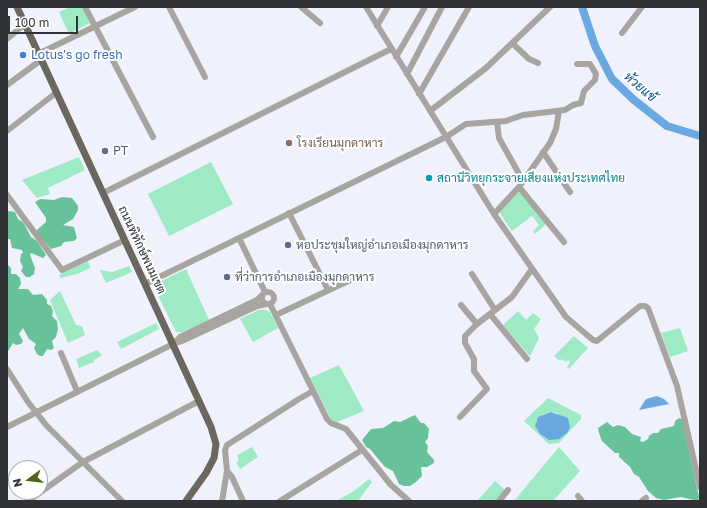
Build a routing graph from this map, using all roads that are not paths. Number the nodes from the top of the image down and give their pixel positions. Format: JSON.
{"nodes":[{"id":1,"x":17,"y":7,"type":"edge"},
{"id":2,"x":85,"y":7,"type":"edge"},
{"id":3,"x":134,"y":7,"type":"edge"},
{"id":4,"x":169,"y":7,"type":"edge"},
{"id":5,"x":301,"y":7,"type":"edge"},
{"id":6,"x":366,"y":7,"type":"edge"},
{"id":7,"x":388,"y":7,"type":"edge"},
{"id":8,"x":425,"y":7,"type":"edge"},
{"id":9,"x":442,"y":7,"type":"edge"},
{"id":10,"x":469,"y":7,"type":"edge"},
{"id":11,"x":550,"y":7,"type":"edge"},
{"id":12,"x":642,"y":7,"type":"edge"},
{"id":13,"x":320,"y":23,"type":"dead end"},
{"id":14,"x":25,"y":24,"type":"junction"},
{"id":15,"x":377,"y":26,"type":"junction"},
{"id":16,"x":95,"y":27,"type":"junction"},
{"id":17,"x":622,"y":33,"type":"dead end"},
{"id":18,"x":7,"y":39,"type":"edge"},
{"id":19,"x":512,"y":43,"type":"junction"},
{"id":20,"x":391,"y":49,"type":"junction"},
{"id":21,"x":40,"y":57,"type":"junction"},
{"id":22,"x":396,"y":57,"type":"junction"},
{"id":23,"x":538,"y":63,"type":"dead end"},
{"id":24,"x":577,"y":64,"type":"dead end"},
{"id":25,"x":407,"y":74,"type":"junction"},
{"id":26,"x":205,"y":77,"type":"dead end"},
{"id":27,"x":7,"y":85,"type":"edge"},
{"id":28,"x":57,"y":92,"type":"junction"},
{"id":29,"x":419,"y":94,"type":"junction"},
{"id":30,"x":558,"y":110,"type":"junction"},
{"id":31,"x":430,"y":111,"type":"junction"},
{"id":32,"x":497,"y":122,"type":"junction"},
{"id":33,"x":7,"y":131,"type":"edge"},
{"id":34,"x":154,"y":137,"type":"dead end"},
{"id":35,"x":446,"y":137,"type":"junction"},
{"id":36,"x":543,"y":152,"type":"junction"},
{"id":37,"x":521,"y":184,"type":"junction"},
{"id":38,"x":570,"y":192,"type":"dead end"},
{"id":39,"x":103,"y":193,"type":"junction"},
{"id":40,"x":7,"y":195,"type":"edge"},
{"id":41,"x":290,"y":214,"type":"junction"},
{"id":42,"x":494,"y":214,"type":"junction"},
{"id":43,"x":239,"y":238,"type":"junction"},
{"id":44,"x":125,"y":240,"type":"junction"},
{"id":45,"x":564,"y":242,"type":"dead end"},
{"id":46,"x":532,"y":269,"type":"junction"},
{"id":47,"x":472,"y":274,"type":"dead end"},
{"id":48,"x":361,"y":275,"type":"dead end"},
{"id":49,"x":145,"y":284,"type":"junction"},
{"id":50,"x":328,"y":290,"type":"junction"},
{"id":51,"x":263,"y":294,"type":"junction"},
{"id":52,"x":268,"y":304,"type":"junction"},
{"id":53,"x":461,"y":304,"type":"dead end"},
{"id":54,"x":492,"y":312,"type":"junction"},
{"id":55,"x":276,"y":315,"type":"junction"},
{"id":56,"x":477,"y":324,"type":"junction"},
{"id":57,"x":173,"y":344,"type":"junction"},
{"id":58,"x":61,"y":353,"type":"dead end"},
{"id":59,"x":527,"y":359,"type":"dead end"},
{"id":60,"x":7,"y":369,"type":"edge"},
{"id":61,"x":77,"y":391,"type":"junction"},
{"id":62,"x":313,"y":392,"type":"junction"},
{"id":63,"x":198,"y":400,"type":"junction"},
{"id":64,"x":36,"y":413,"type":"junction"},
{"id":65,"x":460,"y":416,"type":"dead end"},
{"id":66,"x":7,"y":427,"type":"edge"},
{"id":67,"x":362,"y":450,"type":"junction"},
{"id":68,"x":83,"y":462,"type":"junction"},
{"id":69,"x":227,"y":471,"type":"junction"},
{"id":70,"x":700,"y":487,"type":"edge"},
{"id":71,"x":508,"y":490,"type":"dead end"},
{"id":72,"x":28,"y":501,"type":"edge"},
{"id":73,"x":122,"y":501,"type":"edge"},
{"id":74,"x":186,"y":501,"type":"edge"},
{"id":75,"x":222,"y":501,"type":"edge"},
{"id":76,"x":243,"y":501,"type":"edge"},
{"id":77,"x":280,"y":501,"type":"edge"},
{"id":78,"x":409,"y":501,"type":"edge"},
{"id":79,"x":499,"y":501,"type":"edge"}],
"edges":[{"from":1,"to":14,"type":"main road","name":"ถนนพิทักษ์พนมเขต"},
{"from":2,"to":16,"type":"street"},
{"from":3,"to":16,"type":"street"},
{"from":4,"to":26,"type":"street"},
{"from":5,"to":13,"type":"street"},
{"from":6,"to":15,"type":"street"},
{"from":7,"to":15,"type":"street"},
{"from":8,"to":22,"type":"street"},
{"from":9,"to":25,"type":"street"},
{"from":10,"to":29,"type":"street"},
{"from":11,"to":19,"type":"street"},
{"from":12,"to":17,"type":"street"},
{"from":14,"to":18,"type":"street"},
{"from":14,"to":21,"type":"main road","name":"ถนนพิทักษ์พนมเขต"},
{"from":15,"to":20,"type":"street"},
{"from":16,"to":21,"type":"street"},
{"from":16,"to":34,"type":"street"},
{"from":19,"to":23,"type":"street"},
{"from":19,"to":31,"type":"street"},
{"from":20,"to":22,"type":"street"},
{"from":20,"to":39,"type":"street"},
{"from":21,"to":27,"type":"street"},
{"from":21,"to":28,"type":"main road","name":"ถนนพิทักษ์พนมเขต"},
{"from":22,"to":25,"type":"street"},
{"from":24,"to":30,"type":"street"},
{"from":25,"to":29,"type":"street"},
{"from":28,"to":33,"type":"street"},
{"from":28,"to":39,"type":"main road","name":"ถนนพิทักษ์พนมเขต"},
{"from":29,"to":31,"type":"street"},
{"from":30,"to":32,"type":"street"},
{"from":30,"to":36,"type":"street"},
{"from":31,"to":35,"type":"street"},
{"from":32,"to":35,"type":"street"},
{"from":32,"to":37,"type":"street"},
{"from":35,"to":41,"type":"street"},
{"from":35,"to":42,"type":"street"},
{"from":36,"to":37,"type":"street"},
{"from":36,"to":38,"type":"street"},
{"from":37,"to":42,"type":"street"},
{"from":37,"to":45,"type":"street"},
{"from":39,"to":44,"type":"main road","name":"ถนนพิทักษ์พนมเขต"},
{"from":40,"to":44,"type":"street"},
{"from":41,"to":43,"type":"street"},
{"from":41,"to":50,"type":"street"},
{"from":42,"to":46,"type":"street"},
{"from":43,"to":49,"type":"street"},
{"from":43,"to":51,"type":"street"},
{"from":44,"to":49,"type":"main road","name":"ถนนพิทักษ์พนมเขต"},
{"from":46,"to":54,"type":"street"},
{"from":46,"to":70,"type":"street"},
{"from":47,"to":54,"type":"street"},
{"from":48,"to":50,"type":"street"},
{"from":49,"to":57,"type":"main road","name":"ถนนพิทักษ์พนมเขต"},
{"from":50,"to":55,"type":"street"},
{"from":51,"to":52,"type":"street"},
{"from":51,"to":52,"type":"street"},
{"from":51,"to":57,"type":"street"},
{"from":52,"to":55,"type":"street"},
{"from":52,"to":57,"type":"street"},
{"from":53,"to":56,"type":"street"},
{"from":54,"to":56,"type":"street"},
{"from":54,"to":59,"type":"street"},
{"from":55,"to":62,"type":"street"},
{"from":56,"to":65,"type":"street"},
{"from":57,"to":61,"type":"street"},
{"from":57,"to":63,"type":"main road","name":"ถนนพิทักษ์พนมเขต"},
{"from":58,"to":61,"type":"street"},
{"from":60,"to":64,"type":"street"},
{"from":61,"to":64,"type":"street"},
{"from":62,"to":67,"type":"street"},
{"from":62,"to":69,"type":"street"},
{"from":63,"to":68,"type":"street"},
{"from":63,"to":74,"type":"main road","name":"ถนนพิทักษ์พนมเขต"},
{"from":64,"to":66,"type":"street"},
{"from":64,"to":68,"type":"street"},
{"from":67,"to":77,"type":"street"},
{"from":67,"to":78,"type":"street"},
{"from":68,"to":72,"type":"street"},
{"from":68,"to":73,"type":"street"},
{"from":69,"to":75,"type":"street"},
{"from":69,"to":76,"type":"street"},
{"from":71,"to":79,"type":"street"}]}
